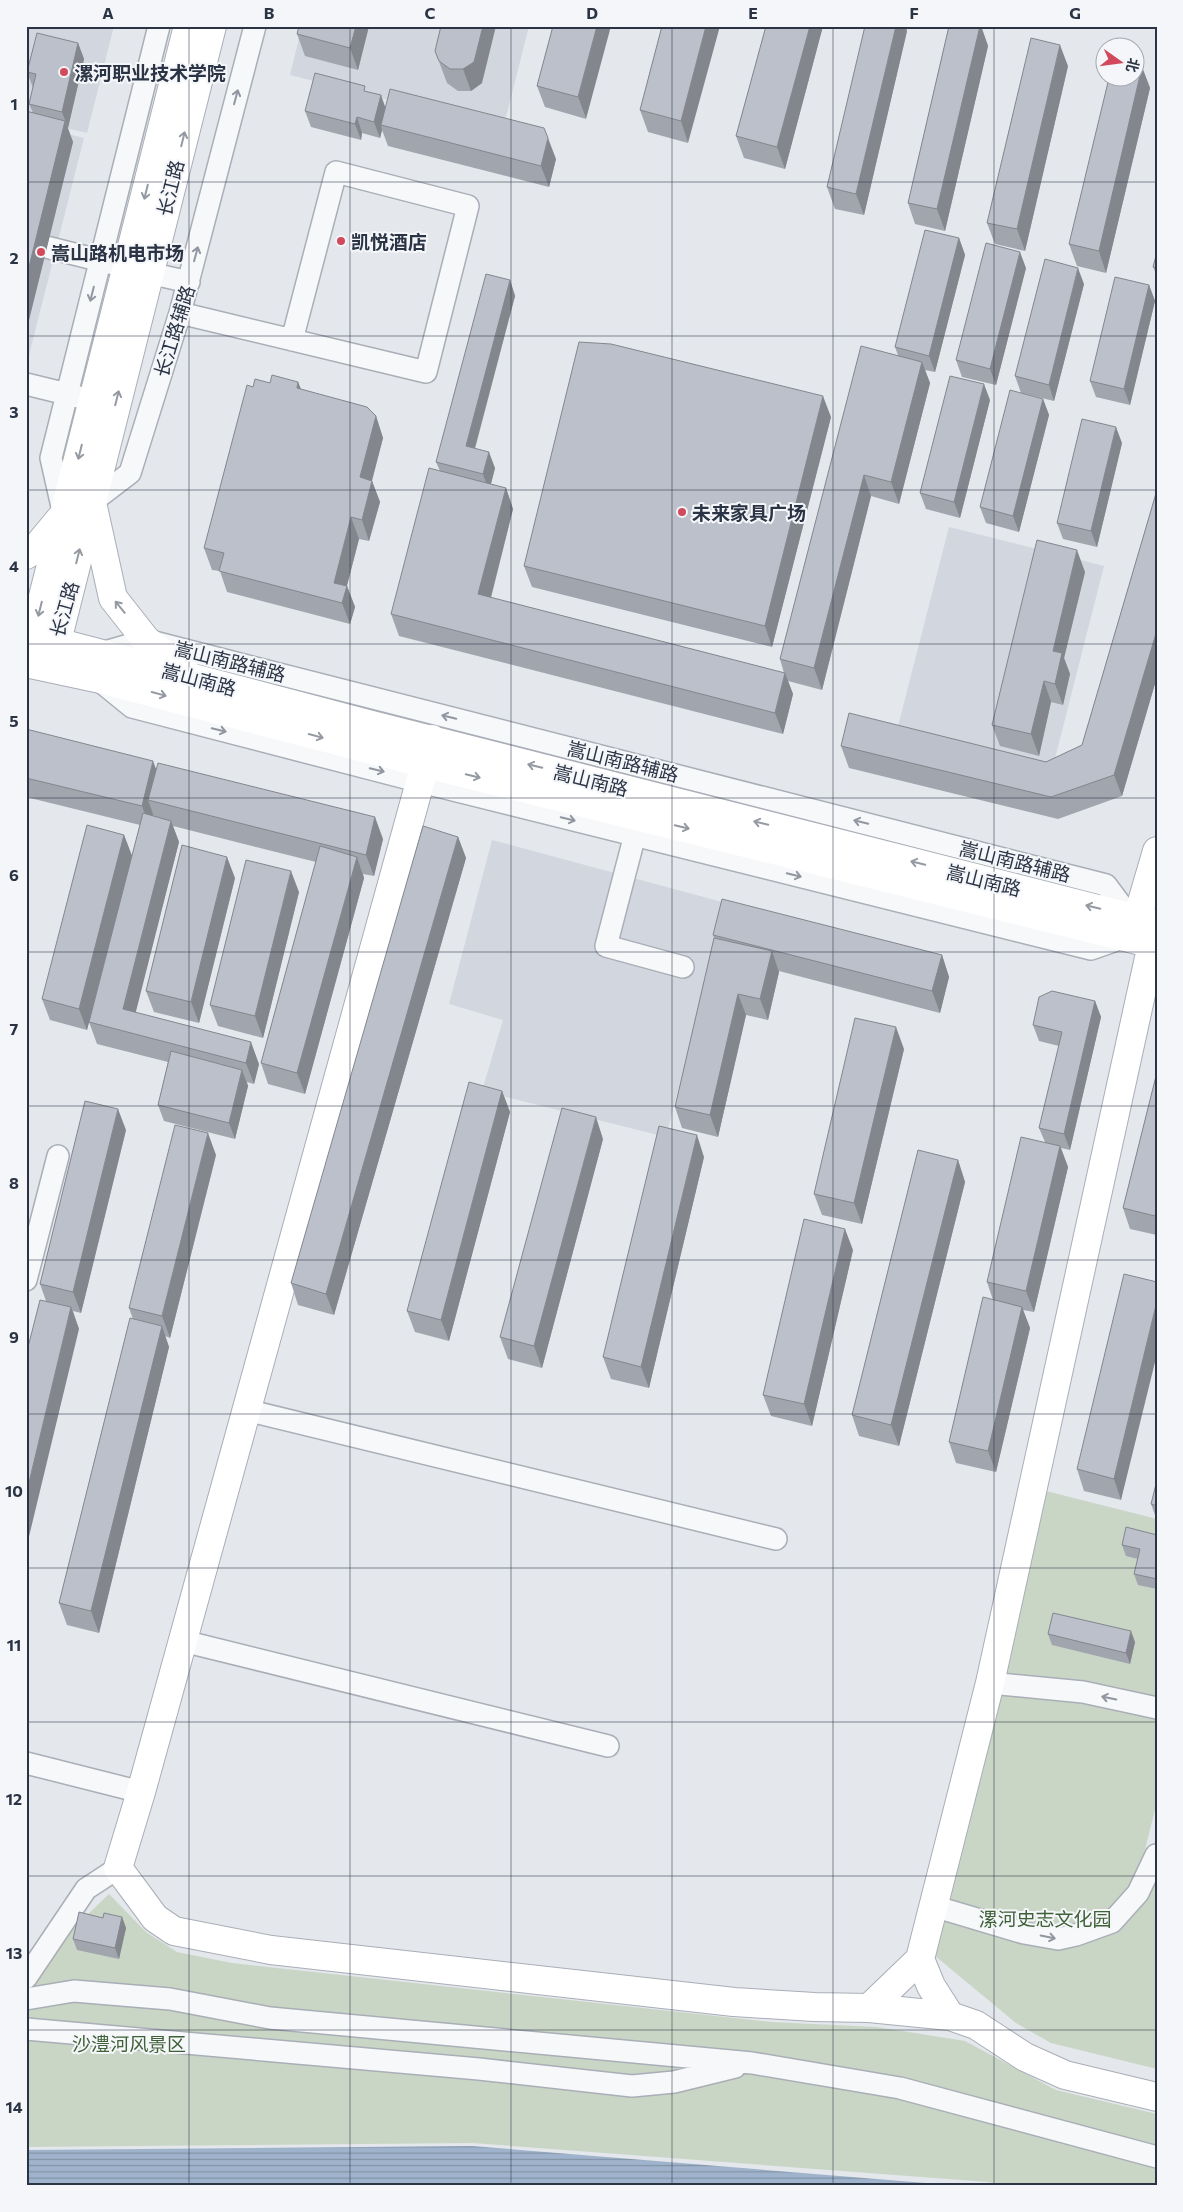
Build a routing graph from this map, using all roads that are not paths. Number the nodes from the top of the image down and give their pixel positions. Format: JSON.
{"nodes":[{"id":1,"x":159,"y":26,"type":"edge"},
{"id":2,"x":188,"y":26,"type":"edge"},
{"id":3,"x":212,"y":26,"type":"edge"},
{"id":4,"x":255,"y":26,"type":"edge"},
{"id":5,"x":26,"y":242,"type":"edge"},
{"id":6,"x":100,"y":261,"type":"junction"},
{"id":7,"x":138,"y":270,"type":"junction"},
{"id":8,"x":188,"y":282,"type":"junction"},
{"id":9,"x":180,"y":313,"type":"junction"},
{"id":10,"x":292,"y":340,"type":"junction"},
{"id":11,"x":26,"y":384,"type":"edge"},
{"id":12,"x":80,"y":397,"type":"junction"},
{"id":13,"x":92,"y":502,"type":"junction"},
{"id":14,"x":64,"y":514,"type":"junction"},
{"id":15,"x":26,"y":555,"type":"edge"},
{"id":16,"x":39,"y":637,"type":"edge"},
{"id":17,"x":146,"y":640,"type":"junction"},
{"id":18,"x":32,"y":664,"type":"edge"},
{"id":19,"x":99,"y":666,"type":"junction"},
{"id":20,"x":192,"y":677,"type":"junction"},
{"id":21,"x":349,"y":692,"type":"junction"},
{"id":22,"x":368,"y":724,"type":"junction"},
{"id":23,"x":426,"y":762,"type":"junction"},
{"id":24,"x":640,"y":815,"type":"junction"},
{"id":25,"x":1157,"y":851,"type":"edge"},
{"id":26,"x":1146,"y":929,"type":"edge"},
{"id":27,"x":683,"y":967,"type":"dead end"},
{"id":28,"x":58,"y":1156,"type":"dead end"},
{"id":29,"x":26,"y":1280,"type":"edge"},
{"id":30,"x":246,"y":1410,"type":"junction"},
{"id":31,"x":776,"y":1539,"type":"dead end"},
{"id":32,"x":182,"y":1641,"type":"junction"},
{"id":33,"x":990,"y":1683,"type":"junction"},
{"id":34,"x":1157,"y":1708,"type":"edge"},
{"id":35,"x":608,"y":1746,"type":"dead end"},
{"id":36,"x":26,"y":1763,"type":"edge"},
{"id":37,"x":141,"y":1792,"type":"junction"},
{"id":38,"x":1156,"y":1853,"type":"edge"},
{"id":39,"x":118,"y":1868,"type":"junction"},
{"id":40,"x":933,"y":1906,"type":"junction"},
{"id":41,"x":920,"y":1959,"type":"junction"},
{"id":42,"x":26,"y":1978,"type":"edge"},
{"id":43,"x":26,"y":1999,"type":"edge"},
{"id":44,"x":868,"y":2008,"type":"junction"},
{"id":45,"x":950,"y":2016,"type":"junction"},
{"id":46,"x":26,"y":2029,"type":"edge"},
{"id":47,"x":752,"y":2063,"type":"junction"},
{"id":48,"x":1157,"y":2097,"type":"edge"},
{"id":49,"x":1157,"y":2157,"type":"edge"}],
"edges":[{"from":1,"to":6,"type":"street"},
{"from":2,"to":7,"type":"street","name":"长江路","one_way":true},
{"from":7,"to":3,"type":"street","name":"长江路","one_way":true},
{"from":8,"to":4,"type":"street","name":"长江路辅路","one_way":true},
{"from":5,"to":6,"type":"street"},
{"from":6,"to":7,"type":"street"},
{"from":6,"to":12,"type":"street","one_way":true},
{"from":7,"to":8,"type":"street"},
{"from":7,"to":12,"type":"street","name":"长江路"},
{"from":13,"to":7,"type":"street","name":"长江路","one_way":true},
{"from":8,"to":9,"type":"street","name":"长江路辅路"},
{"from":9,"to":10,"type":"street"},
{"from":9,"to":13,"type":"street","name":"长江路辅路"},
{"from":10,"to":10,"type":"street"},
{"from":11,"to":12,"type":"street"},
{"from":12,"to":14,"type":"street","name":"长江路","one_way":true},
{"from":16,"to":13,"type":"street","name":"长江路","one_way":true},
{"from":17,"to":13,"type":"street","one_way":true},
{"from":14,"to":15,"type":"street"},
{"from":14,"to":16,"type":"street","name":"长江路","one_way":true},
{"from":16,"to":18,"type":"street","name":"长江路"},
{"from":16,"to":19,"type":"street","name":"嵩山南路"},
{"from":17,"to":19,"type":"street"},
{"from":17,"to":20,"type":"street"},
{"from":17,"to":21,"type":"street","name":"嵩山南路辅路"},
{"from":18,"to":19,"type":"street","name":"嵩山南路"},
{"from":19,"to":20,"type":"street","name":"嵩山南路"},
{"from":19,"to":23,"type":"street","name":"嵩山南路","one_way":true},
{"from":20,"to":22,"type":"street","name":"嵩山南路"},
{"from":21,"to":22,"type":"street"},
{"from":26,"to":21,"type":"street","name":"嵩山南路辅路","one_way":true},
{"from":22,"to":23,"type":"street","name":"嵩山南路"},
{"from":23,"to":24,"type":"street","name":"嵩山南路"},
{"from":23,"to":24,"type":"street","one_way":true},
{"from":23,"to":30,"type":"street"},
{"from":24,"to":26,"type":"street","name":"嵩山南路"},
{"from":24,"to":26,"type":"street","one_way":true},
{"from":24,"to":27,"type":"street"},
{"from":25,"to":26,"type":"street"},
{"from":26,"to":33,"type":"street"},
{"from":28,"to":29,"type":"street"},
{"from":30,"to":31,"type":"street"},
{"from":30,"to":32,"type":"street"},
{"from":32,"to":35,"type":"street"},
{"from":32,"to":37,"type":"street"},
{"from":34,"to":33,"type":"street","one_way":true},
{"from":33,"to":40,"type":"street"},
{"from":36,"to":37,"type":"street"},
{"from":37,"to":39,"type":"street"},
{"from":40,"to":38,"type":"street","one_way":true},
{"from":39,"to":42,"type":"street"},
{"from":39,"to":44,"type":"street"},
{"from":40,"to":41,"type":"street"},
{"from":41,"to":44,"type":"street"},
{"from":41,"to":45,"type":"street"},
{"from":43,"to":47,"type":"street"},
{"from":44,"to":45,"type":"street"},
{"from":45,"to":48,"type":"street"},
{"from":46,"to":47,"type":"street"},
{"from":47,"to":49,"type":"street"}]}
